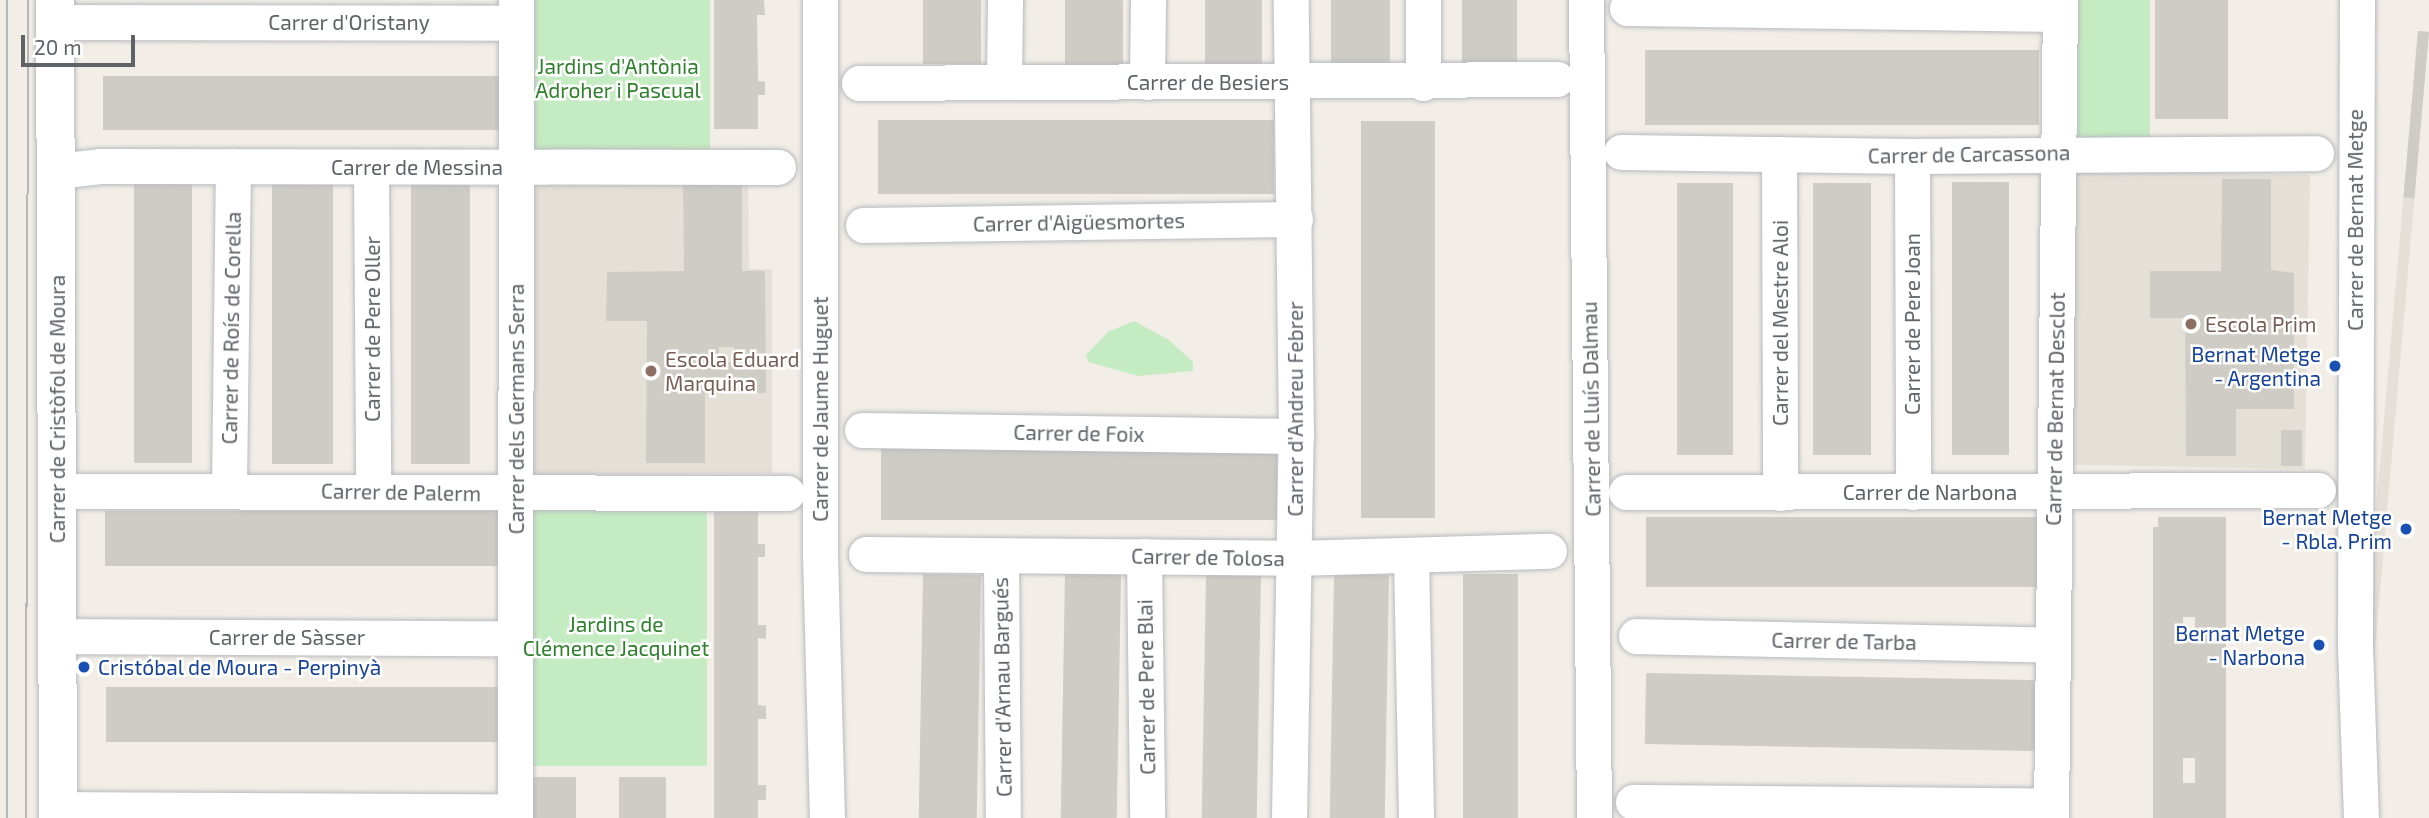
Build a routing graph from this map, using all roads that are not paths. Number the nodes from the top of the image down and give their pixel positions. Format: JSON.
{"nodes":[{"id":1,"x":820,"y":0,"type":"edge"},
{"id":2,"x":1005,"y":0,"type":"edge"},
{"id":3,"x":1148,"y":0,"type":"edge"},
{"id":4,"x":1291,"y":0,"type":"edge"},
{"id":5,"x":1423,"y":0,"type":"edge"},
{"id":6,"x":1586,"y":0,"type":"edge"},
{"id":7,"x":2357,"y":0,"type":"edge"},
{"id":8,"x":2060,"y":7,"type":"edge"},
{"id":9,"x":1627,"y":8,"type":"dead end"},
{"id":10,"x":55,"y":11,"type":"edge"},
{"id":11,"x":516,"y":11,"type":"edge"},
{"id":12,"x":1557,"y":79,"type":"dead end"},
{"id":13,"x":1292,"y":81,"type":"junction"},
{"id":14,"x":1004,"y":82,"type":"junction"},
{"id":15,"x":1147,"y":82,"type":"junction"},
{"id":16,"x":859,"y":83,"type":"dead end"},
{"id":17,"x":1423,"y":83,"type":"junction"},
{"id":18,"x":1621,"y":152,"type":"dead end"},
{"id":19,"x":2058,"y":153,"type":"junction"},
{"id":20,"x":2316,"y":153,"type":"dead end"},
{"id":21,"x":1779,"y":154,"type":"junction"},
{"id":22,"x":1912,"y":156,"type":"junction"},
{"id":23,"x":233,"y":166,"type":"junction"},
{"id":24,"x":371,"y":167,"type":"junction"},
{"id":25,"x":778,"y":167,"type":"dead end"},
{"id":26,"x":516,"y":168,"type":"junction"},
{"id":27,"x":57,"y":171,"type":"junction"},
{"id":28,"x":1295,"y":219,"type":"junction"},
{"id":29,"x":863,"y":225,"type":"dead end"},
{"id":30,"x":862,"y":429,"type":"dead end"},
{"id":31,"x":1296,"y":436,"type":"junction"},
{"id":32,"x":229,"y":489,"type":"junction"},
{"id":33,"x":2318,"y":490,"type":"dead end"},
{"id":34,"x":57,"y":491,"type":"junction"},
{"id":35,"x":2055,"y":491,"type":"junction"},
{"id":36,"x":373,"y":492,"type":"junction"},
{"id":37,"x":1626,"y":492,"type":"dead end"},
{"id":38,"x":1913,"y":492,"type":"junction"},
{"id":39,"x":515,"y":493,"type":"junction"},
{"id":40,"x":787,"y":493,"type":"dead end"},
{"id":41,"x":1780,"y":493,"type":"junction"},
{"id":42,"x":1549,"y":551,"type":"dead end"},
{"id":43,"x":866,"y":554,"type":"dead end"},
{"id":44,"x":1411,"y":555,"type":"junction"},
{"id":45,"x":1001,"y":556,"type":"junction"},
{"id":46,"x":1144,"y":556,"type":"junction"},
{"id":47,"x":1293,"y":558,"type":"junction"},
{"id":48,"x":58,"y":636,"type":"junction"},
{"id":49,"x":1636,"y":636,"type":"dead end"},
{"id":50,"x":515,"y":638,"type":"junction"},
{"id":51,"x":2053,"y":645,"type":"junction"},
{"id":52,"x":1633,"y":802,"type":"dead end"},
{"id":53,"x":2051,"y":812,"type":"edge"},
{"id":54,"x":58,"y":813,"type":"edge"},
{"id":55,"x":515,"y":815,"type":"edge"},
{"id":56,"x":827,"y":818,"type":"edge"},
{"id":57,"x":1003,"y":818,"type":"edge"},
{"id":58,"x":1147,"y":818,"type":"edge"},
{"id":59,"x":1289,"y":818,"type":"edge"},
{"id":60,"x":1416,"y":818,"type":"edge"},
{"id":61,"x":1594,"y":818,"type":"edge"},
{"id":62,"x":2361,"y":818,"type":"edge"}],
"edges":[{"from":1,"to":56,"type":"street","name":"Carrer de Jaume Huguet"},
{"from":2,"to":14,"type":"street"},
{"from":3,"to":15,"type":"street"},
{"from":4,"to":13,"type":"street","name":"Carrer d'Andreu Febrer"},
{"from":5,"to":17,"type":"street"},
{"from":6,"to":61,"type":"street","name":"Carrer de Lluís Dalmau"},
{"from":7,"to":62,"type":"street","name":"Carrer de Bernat Metge"},
{"from":8,"to":9,"type":"street"},
{"from":8,"to":19,"type":"street","name":"Carrer de Bernat Desclot"},
{"from":10,"to":11,"type":"street","name":"Carrer d'Oristany"},
{"from":10,"to":27,"type":"street","name":"Carrer de Cristòfol de Moura"},
{"from":11,"to":26,"type":"street","name":"Carrer dels Germans Serra"},
{"from":12,"to":17,"type":"street","name":"Carrer de Besiers"},
{"from":13,"to":15,"type":"street","name":"Carrer de Besiers"},
{"from":13,"to":17,"type":"street","name":"Carrer de Besiers"},
{"from":13,"to":28,"type":"street","name":"Carrer d'Andreu Febrer"},
{"from":14,"to":15,"type":"street","name":"Carrer de Besiers"},
{"from":14,"to":16,"type":"street","name":"Carrer de Besiers"},
{"from":18,"to":21,"type":"street","name":"Carrer de Carcassona"},
{"from":19,"to":20,"type":"street","name":"Carrer de Carcassona"},
{"from":19,"to":22,"type":"street","name":"Carrer de Carcassona"},
{"from":19,"to":35,"type":"street","name":"Carrer de Bernat Desclot"},
{"from":21,"to":22,"type":"street","name":"Carrer de Carcassona"},
{"from":21,"to":41,"type":"street","name":"Carrer del Mestre Aloi"},
{"from":22,"to":38,"type":"street","name":"Carrer de Pere Joan"},
{"from":23,"to":24,"type":"street","name":"Carrer de Messina"},
{"from":23,"to":27,"type":"street","name":"Carrer de Messina"},
{"from":23,"to":32,"type":"street","name":"Carrer de Roís de Corella"},
{"from":24,"to":26,"type":"street","name":"Carrer de Messina"},
{"from":24,"to":36,"type":"street","name":"Carrer de Pere Oller"},
{"from":25,"to":26,"type":"street","name":"Carrer de Messina"},
{"from":26,"to":39,"type":"street","name":"Carrer dels Germans Serra"},
{"from":27,"to":34,"type":"street","name":"Carrer de Cristòfol de Moura"},
{"from":28,"to":29,"type":"street","name":"Carrer d'Aigüesmortes"},
{"from":28,"to":31,"type":"street","name":"Carrer d'Andreu Febrer"},
{"from":30,"to":31,"type":"street","name":"Carrer de Foix"},
{"from":31,"to":47,"type":"street","name":"Carrer d'Andreu Febrer"},
{"from":32,"to":34,"type":"street","name":"Carrer de Palerm"},
{"from":32,"to":36,"type":"street","name":"Carrer de Palerm"},
{"from":33,"to":35,"type":"street","name":"Carrer de Narbona"},
{"from":34,"to":48,"type":"street","name":"Carrer de Cristòfol de Moura"},
{"from":35,"to":38,"type":"street","name":"Carrer de Narbona"},
{"from":35,"to":51,"type":"street","name":"Carrer de Bernat Desclot"},
{"from":36,"to":39,"type":"street","name":"Carrer de Palerm"},
{"from":37,"to":41,"type":"street","name":"Carrer de Narbona"},
{"from":38,"to":41,"type":"street","name":"Carrer de Narbona"},
{"from":39,"to":40,"type":"street","name":"Carrer de Palerm"},
{"from":39,"to":50,"type":"street","name":"Carrer dels Germans Serra"},
{"from":42,"to":44,"type":"street","name":"Carrer de Tolosa"},
{"from":43,"to":45,"type":"street","name":"Carrer de Tolosa"},
{"from":44,"to":47,"type":"street","name":"Carrer de Tolosa"},
{"from":44,"to":60,"type":"street"},
{"from":45,"to":46,"type":"street","name":"Carrer de Tolosa"},
{"from":45,"to":57,"type":"street","name":"Carrer d'Arnau Bargués"},
{"from":46,"to":47,"type":"street","name":"Carrer de Tolosa"},
{"from":46,"to":58,"type":"street","name":"Carrer de Pere Blai"},
{"from":47,"to":59,"type":"street","name":"Carrer d'Andreu Febrer"},
{"from":48,"to":50,"type":"street","name":"Carrer de Sàsser"},
{"from":48,"to":54,"type":"street","name":"Carrer de Cristòfol de Moura"},
{"from":49,"to":51,"type":"street","name":"Carrer de Tarba"},
{"from":50,"to":55,"type":"street","name":"Carrer dels Germans Serra"},
{"from":51,"to":53,"type":"street","name":"Carrer de Bernat Desclot"},
{"from":52,"to":53,"type":"street"},
{"from":54,"to":55,"type":"street"}]}
